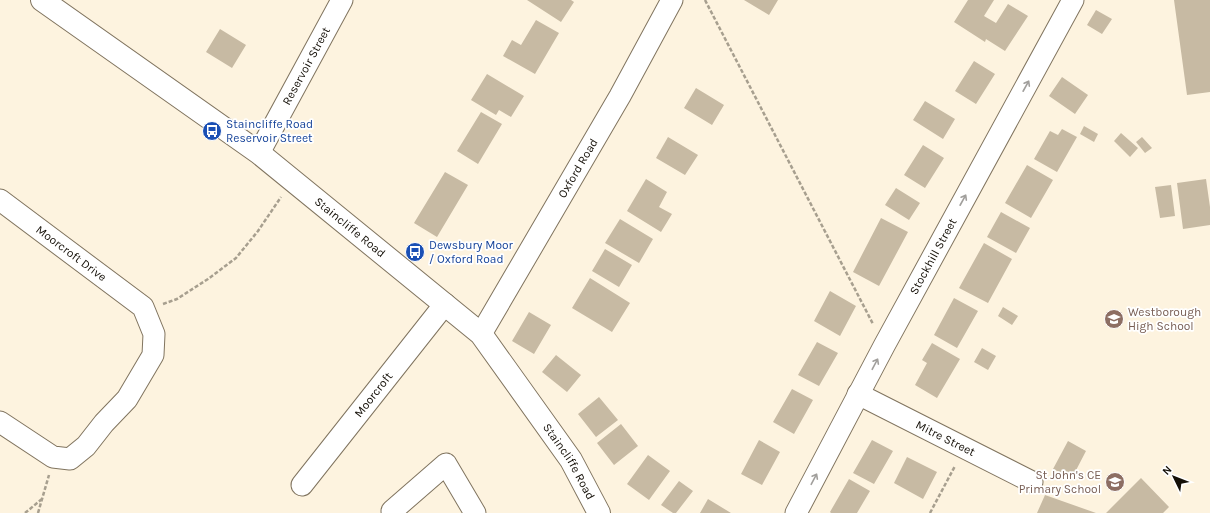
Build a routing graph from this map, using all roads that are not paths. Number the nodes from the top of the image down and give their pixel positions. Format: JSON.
{"nodes":[{"id":1,"x":42,"y":0,"type":"edge"},
{"id":2,"x":342,"y":0,"type":"edge"},
{"id":3,"x":672,"y":0,"type":"edge"},
{"id":4,"x":1073,"y":0,"type":"edge"},
{"id":5,"x":259,"y":153,"type":"junction"},
{"id":6,"x":0,"y":200,"type":"edge"},
{"id":7,"x":445,"y":304,"type":"junction"},
{"id":8,"x":481,"y":334,"type":"junction"},
{"id":9,"x":858,"y":394,"type":"junction"},
{"id":10,"x":0,"y":422,"type":"edge"},
{"id":11,"x":1032,"y":482,"type":"dead end"},
{"id":12,"x":302,"y":485,"type":"dead end"},
{"id":13,"x":392,"y":511,"type":"dead end"},
{"id":14,"x":475,"y":513,"type":"edge"},
{"id":15,"x":599,"y":513,"type":"edge"},
{"id":16,"x":796,"y":513,"type":"edge"}],
"edges":[{"from":1,"to":5,"type":"street","name":"Staincliffe Road"},
{"from":2,"to":5,"type":"street","name":"Reservoir Street"},
{"from":3,"to":8,"type":"street","name":"Oxford Road"},
{"from":9,"to":4,"type":"street","name":"Stockhill Street","one_way":true},
{"from":5,"to":7,"type":"street","name":"Staincliffe Road"},
{"from":6,"to":10,"type":"street","name":"Moorcroft Drive"},
{"from":7,"to":8,"type":"street","name":"Staincliffe Road"},
{"from":7,"to":12,"type":"street","name":"Moorcroft"},
{"from":8,"to":15,"type":"street","name":"Staincliffe Road"},
{"from":9,"to":11,"type":"street","name":"Mitre Street"},
{"from":16,"to":9,"type":"street","name":"Stockhill Street","one_way":true},
{"from":13,"to":14,"type":"street"}]}
